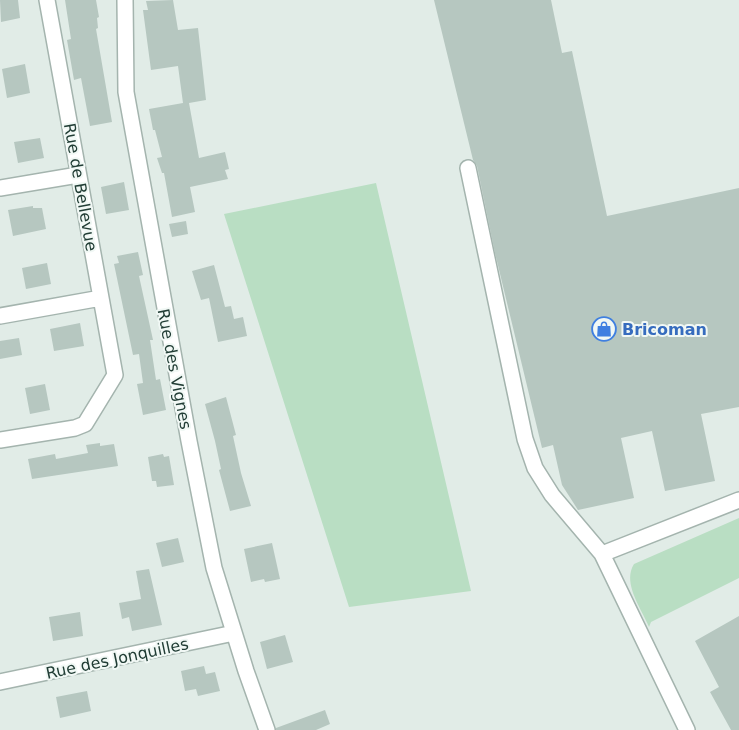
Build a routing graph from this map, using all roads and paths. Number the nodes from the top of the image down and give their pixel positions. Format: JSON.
{"nodes":[{"id":1,"x":47,"y":0,"type":"edge"},
{"id":2,"x":124,"y":0,"type":"edge"},
{"id":3,"x":468,"y":168,"type":"dead end"},
{"id":4,"x":78,"y":174,"type":"junction"},
{"id":5,"x":0,"y":188,"type":"edge"},
{"id":6,"x":101,"y":298,"type":"junction"},
{"id":7,"x":0,"y":316,"type":"edge"},
{"id":8,"x":0,"y":440,"type":"edge"},
{"id":9,"x":739,"y":500,"type":"edge"},
{"id":10,"x":602,"y":554,"type":"junction"},
{"id":11,"x":234,"y":633,"type":"junction"},
{"id":12,"x":0,"y":682,"type":"edge"},
{"id":13,"x":267,"y":730,"type":"edge"},
{"id":14,"x":687,"y":730,"type":"edge"}],
"edges":[{"from":1,"to":4,"type":"street","name":"Rue de Bellevue"},
{"from":2,"to":11,"type":"street","name":"Rue des Vignes"},
{"from":3,"to":10,"type":"street"},
{"from":4,"to":5,"type":"street"},
{"from":4,"to":6,"type":"street","name":"Rue de Bellevue"},
{"from":6,"to":7,"type":"street"},
{"from":6,"to":8,"type":"street","name":"Rue de Bellevue"},
{"from":9,"to":10,"type":"street"},
{"from":10,"to":14,"type":"street"},
{"from":11,"to":12,"type":"street","name":"Rue des Jonquilles"},
{"from":11,"to":13,"type":"street","name":"Rue des Vignes"}]}
